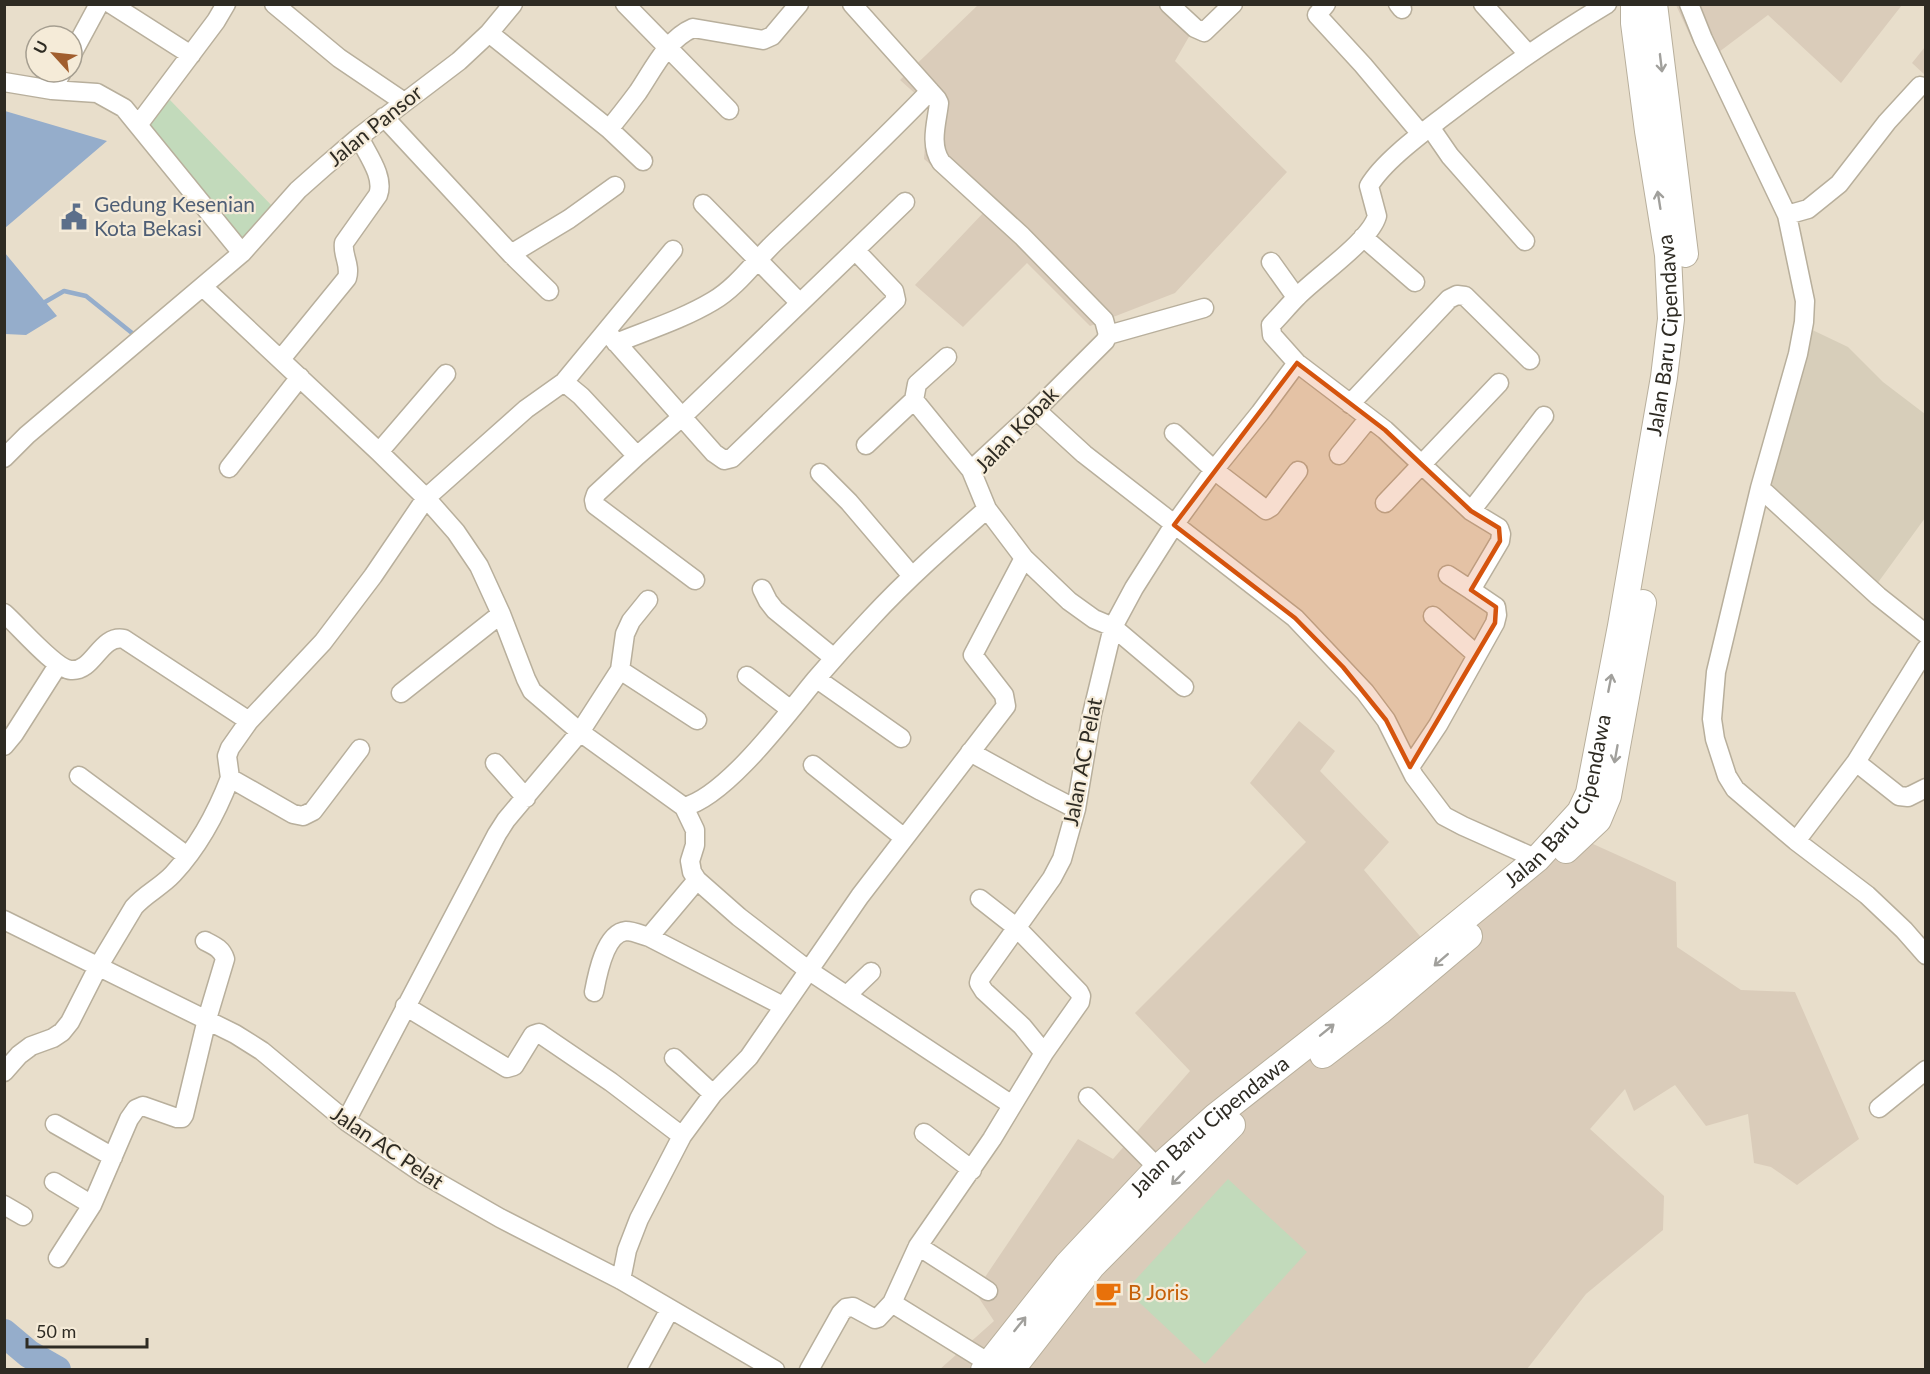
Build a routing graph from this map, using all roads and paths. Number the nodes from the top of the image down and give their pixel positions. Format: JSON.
{"nodes":[{"id":1,"x":99,"y":4,"type":"edge"},
{"id":2,"x":111,"y":4,"type":"edge"},
{"id":3,"x":226,"y":4,"type":"edge"},
{"id":4,"x":274,"y":4,"type":"edge"},
{"id":5,"x":513,"y":4,"type":"edge"},
{"id":6,"x":626,"y":4,"type":"edge"},
{"id":7,"x":799,"y":4,"type":"edge"},
{"id":8,"x":852,"y":4,"type":"edge"},
{"id":9,"x":1169,"y":4,"type":"edge"},
{"id":10,"x":1233,"y":4,"type":"edge"},
{"id":11,"x":1484,"y":4,"type":"edge"},
{"id":12,"x":1608,"y":4,"type":"edge"},
{"id":13,"x":1634,"y":4,"type":"edge"},
{"id":14,"x":1654,"y":4,"type":"edge"},
{"id":15,"x":1689,"y":4,"type":"edge"},
{"id":16,"x":1316,"y":8,"type":"edge"},
{"id":17,"x":84,"y":32,"type":"edge"},
{"id":18,"x":489,"y":33,"type":"junction"},
{"id":19,"x":668,"y":48,"type":"junction"},
{"id":20,"x":1528,"y":54,"type":"junction"},
{"id":21,"x":191,"y":55,"type":"junction"},
{"id":22,"x":4,"y":82,"type":"edge"},
{"id":23,"x":55,"y":84,"type":"edge"},
{"id":24,"x":1920,"y":86,"type":"dead end"},
{"id":25,"x":52,"y":90,"type":"junction"},
{"id":26,"x":930,"y":91,"type":"junction"},
{"id":27,"x":404,"y":102,"type":"junction"},
{"id":28,"x":729,"y":110,"type":"dead end"},
{"id":29,"x":384,"y":117,"type":"junction"},
{"id":30,"x":138,"y":125,"type":"junction"},
{"id":31,"x":609,"y":129,"type":"junction"},
{"id":32,"x":1426,"y":131,"type":"junction"},
{"id":33,"x":359,"y":137,"type":"junction"},
{"id":34,"x":643,"y":161,"type":"dead end"},
{"id":35,"x":615,"y":186,"type":"dead end"},
{"id":36,"x":905,"y":202,"type":"dead end"},
{"id":37,"x":703,"y":204,"type":"dead end"},
{"id":38,"x":1787,"y":215,"type":"junction"},
{"id":39,"x":1363,"y":237,"type":"junction"},
{"id":40,"x":1525,"y":242,"type":"dead end"},
{"id":41,"x":673,"y":250,"type":"dead end"},
{"id":42,"x":855,"y":250,"type":"junction"},
{"id":43,"x":242,"y":253,"type":"junction"},
{"id":44,"x":511,"y":254,"type":"junction"},
{"id":45,"x":757,"y":259,"type":"junction"},
{"id":46,"x":1271,"y":262,"type":"dead end"},
{"id":47,"x":1415,"y":282,"type":"dead end"},
{"id":48,"x":203,"y":287,"type":"junction"},
{"id":49,"x":549,"y":291,"type":"dead end"},
{"id":50,"x":1296,"y":297,"type":"junction"},
{"id":51,"x":800,"y":303,"type":"junction"},
{"id":52,"x":1204,"y":308,"type":"dead end"},
{"id":53,"x":1107,"y":335,"type":"junction"},
{"id":54,"x":611,"y":337,"type":"junction"},
{"id":55,"x":947,"y":357,"type":"dead end"},
{"id":56,"x":281,"y":359,"type":"junction"},
{"id":57,"x":1530,"y":360,"type":"dead end"},
{"id":58,"x":1296,"y":363,"type":"junction"},
{"id":59,"x":446,"y":374,"type":"dead end"},
{"id":60,"x":300,"y":377,"type":"junction"},
{"id":61,"x":1672,"y":378,"type":"junction"},
{"id":62,"x":564,"y":382,"type":"junction"},
{"id":63,"x":1499,"y":383,"type":"dead end"},
{"id":64,"x":914,"y":400,"type":"junction"},
{"id":65,"x":1350,"y":404,"type":"junction"},
{"id":66,"x":1036,"y":410,"type":"junction"},
{"id":67,"x":683,"y":416,"type":"junction"},
{"id":68,"x":1544,"y":416,"type":"dead end"},
{"id":69,"x":1369,"y":418,"type":"junction"},
{"id":70,"x":1174,"y":433,"type":"dead end"},
{"id":71,"x":866,"y":445,"type":"dead end"},
{"id":72,"x":379,"y":452,"type":"junction"},
{"id":73,"x":1339,"y":454,"type":"dead end"},
{"id":74,"x":637,"y":456,"type":"junction"},
{"id":75,"x":4,"y":458,"type":"edge"},
{"id":76,"x":1422,"y":466,"type":"junction"},
{"id":77,"x":229,"y":468,"type":"dead end"},
{"id":78,"x":971,"y":470,"type":"junction"},
{"id":79,"x":1214,"y":470,"type":"junction"},
{"id":80,"x":1298,"y":471,"type":"dead end"},
{"id":81,"x":820,"y":473,"type":"dead end"},
{"id":82,"x":1760,"y":488,"type":"junction"},
{"id":83,"x":426,"y":498,"type":"junction"},
{"id":84,"x":1385,"y":503,"type":"dead end"},
{"id":85,"x":987,"y":509,"type":"junction"},
{"id":86,"x":1471,"y":512,"type":"junction"},
{"id":87,"x":1174,"y":525,"type":"junction"},
{"id":88,"x":1024,"y":558,"type":"junction"},
{"id":89,"x":1448,"y":575,"type":"dead end"},
{"id":90,"x":912,"y":576,"type":"junction"},
{"id":91,"x":695,"y":580,"type":"dead end"},
{"id":92,"x":762,"y":589,"type":"dead end"},
{"id":93,"x":1471,"y":590,"type":"junction"},
{"id":94,"x":648,"y":600,"type":"dead end"},
{"id":95,"x":4,"y":613,"type":"edge"},
{"id":96,"x":501,"y":614,"type":"junction"},
{"id":97,"x":1433,"y":616,"type":"dead end"},
{"id":98,"x":1113,"y":627,"type":"junction"},
{"id":99,"x":1630,"y":627,"type":"junction"},
{"id":100,"x":1926,"y":634,"type":"edge"},
{"id":101,"x":1926,"y":650,"type":"edge"},
{"id":102,"x":1476,"y":655,"type":"junction"},
{"id":103,"x":834,"y":658,"type":"junction"},
{"id":104,"x":58,"y":666,"type":"junction"},
{"id":105,"x":620,"y":670,"type":"junction"},
{"id":106,"x":747,"y":676,"type":"dead end"},
{"id":107,"x":817,"y":679,"type":"junction"},
{"id":108,"x":1184,"y":687,"type":"dead end"},
{"id":109,"x":401,"y":693,"type":"dead end"},
{"id":110,"x":791,"y":710,"type":"junction"},
{"id":111,"x":697,"y":720,"type":"dead end"},
{"id":112,"x":249,"y":721,"type":"junction"},
{"id":113,"x":580,"y":732,"type":"junction"},
{"id":114,"x":901,"y":738,"type":"dead end"},
{"id":115,"x":4,"y":746,"type":"edge"},
{"id":116,"x":360,"y":749,"type":"dead end"},
{"id":117,"x":970,"y":752,"type":"junction"},
{"id":118,"x":1856,"y":762,"type":"junction"},
{"id":119,"x":495,"y":763,"type":"dead end"},
{"id":120,"x":813,"y":765,"type":"dead end"},
{"id":121,"x":1410,"y":767,"type":"junction"},
{"id":122,"x":79,"y":776,"type":"dead end"},
{"id":123,"x":230,"y":778,"type":"junction"},
{"id":124,"x":1926,"y":788,"type":"edge"},
{"id":125,"x":526,"y":798,"type":"junction"},
{"id":126,"x":684,"y":807,"type":"junction"},
{"id":127,"x":1076,"y":809,"type":"junction"},
{"id":128,"x":903,"y":837,"type":"junction"},
{"id":129,"x":1796,"y":841,"type":"junction"},
{"id":130,"x":187,"y":856,"type":"junction"},
{"id":131,"x":1537,"y":859,"type":"junction"},
{"id":132,"x":697,"y":880,"type":"junction"},
{"id":133,"x":980,"y":899,"type":"dead end"},
{"id":134,"x":4,"y":920,"type":"edge"},
{"id":135,"x":1017,"y":928,"type":"junction"},
{"id":136,"x":649,"y":937,"type":"junction"},
{"id":137,"x":205,"y":941,"type":"dead end"},
{"id":138,"x":1926,"y":955,"type":"edge"},
{"id":139,"x":98,"y":967,"type":"junction"},
{"id":140,"x":808,"y":970,"type":"junction"},
{"id":141,"x":871,"y":972,"type":"dead end"},
{"id":142,"x":594,"y":992,"type":"dead end"},
{"id":143,"x":847,"y":995,"type":"junction"},
{"id":144,"x":405,"y":1006,"type":"junction"},
{"id":145,"x":783,"y":1006,"type":"junction"},
{"id":146,"x":207,"y":1019,"type":"junction"},
{"id":147,"x":1044,"y":1053,"type":"junction"},
{"id":148,"x":674,"y":1058,"type":"dead end"},
{"id":149,"x":1926,"y":1070,"type":"edge"},
{"id":150,"x":4,"y":1071,"type":"edge"},
{"id":151,"x":713,"y":1094,"type":"junction"},
{"id":152,"x":1088,"y":1097,"type":"dead end"},
{"id":153,"x":1012,"y":1105,"type":"junction"},
{"id":154,"x":1879,"y":1108,"type":"dead end"},
{"id":155,"x":346,"y":1121,"type":"junction"},
{"id":156,"x":55,"y":1124,"type":"dead end"},
{"id":157,"x":924,"y":1133,"type":"dead end"},
{"id":158,"x":682,"y":1136,"type":"junction"},
{"id":159,"x":113,"y":1157,"type":"junction"},
{"id":160,"x":972,"y":1170,"type":"junction"},
{"id":161,"x":54,"y":1182,"type":"dead end"},
{"id":162,"x":1153,"y":1184,"type":"junction"},
{"id":163,"x":4,"y":1205,"type":"edge"},
{"id":164,"x":92,"y":1205,"type":"junction"},
{"id":165,"x":23,"y":1216,"type":"dead end"},
{"id":166,"x":918,"y":1246,"type":"junction"},
{"id":167,"x":58,"y":1258,"type":"dead end"},
{"id":168,"x":621,"y":1280,"type":"junction"},
{"id":169,"x":988,"y":1290,"type":"dead end"},
{"id":170,"x":892,"y":1303,"type":"junction"},
{"id":171,"x":670,"y":1309,"type":"junction"},
{"id":172,"x":995,"y":1367,"type":"edge"},
{"id":173,"x":637,"y":1370,"type":"edge"},
{"id":174,"x":776,"y":1370,"type":"edge"},
{"id":175,"x":809,"y":1370,"type":"edge"}],
"edges":[{"from":1,"to":17,"type":"street"},
{"from":2,"to":21,"type":"street"},
{"from":3,"to":21,"type":"street"},
{"from":4,"to":27,"type":"street"},
{"from":5,"to":18,"type":"street","name":"Jalan Pansor"},
{"from":6,"to":19,"type":"street"},
{"from":7,"to":19,"type":"street"},
{"from":8,"to":26,"type":"street"},
{"from":9,"to":10,"type":"street"},
{"from":11,"to":20,"type":"street"},
{"from":12,"to":20,"type":"street"},
{"from":61,"to":13,"type":"main road","name":"Jalan Baru Cipendawa","one_way":true},
{"from":14,"to":61,"type":"main road","name":"Jalan Baru Cipendawa","one_way":true},
{"from":15,"to":38,"type":"street"},
{"from":16,"to":32,"type":"street"},
{"from":18,"to":27,"type":"street","name":"Jalan Pansor"},
{"from":18,"to":31,"type":"street"},
{"from":19,"to":28,"type":"street"},
{"from":19,"to":31,"type":"street"},
{"from":20,"to":32,"type":"street"},
{"from":21,"to":30,"type":"street"},
{"from":22,"to":25,"type":"street"},
{"from":23,"to":25,"type":"street"},
{"from":24,"to":38,"type":"street"},
{"from":25,"to":30,"type":"street"},
{"from":26,"to":45,"type":"street"},
{"from":26,"to":53,"type":"street"},
{"from":27,"to":29,"type":"street","name":"Jalan Pansor"},
{"from":29,"to":33,"type":"street","name":"Jalan Pansor"},
{"from":29,"to":44,"type":"street"},
{"from":30,"to":43,"type":"street"},
{"from":31,"to":34,"type":"street"},
{"from":32,"to":39,"type":"street"},
{"from":32,"to":40,"type":"street"},
{"from":33,"to":43,"type":"street","name":"Jalan Pansor"},
{"from":33,"to":56,"type":"street"},
{"from":35,"to":44,"type":"street"},
{"from":36,"to":42,"type":"street"},
{"from":37,"to":45,"type":"street"},
{"from":38,"to":82,"type":"street"},
{"from":39,"to":47,"type":"street"},
{"from":39,"to":50,"type":"street"},
{"from":41,"to":54,"type":"street"},
{"from":42,"to":51,"type":"street"},
{"from":42,"to":67,"type":"street"},
{"from":43,"to":48,"type":"street","name":"Jalan Pansor"},
{"from":44,"to":49,"type":"street"},
{"from":45,"to":51,"type":"street"},
{"from":45,"to":54,"type":"street"},
{"from":46,"to":50,"type":"street"},
{"from":48,"to":56,"type":"street"},
{"from":48,"to":75,"type":"street","name":"Jalan Pansor"},
{"from":50,"to":58,"type":"street"},
{"from":51,"to":67,"type":"street"},
{"from":52,"to":53,"type":"street"},
{"from":53,"to":66,"type":"street","name":"Jalan Kobak"},
{"from":54,"to":62,"type":"street"},
{"from":54,"to":67,"type":"street"},
{"from":55,"to":64,"type":"street"},
{"from":56,"to":60,"type":"street"},
{"from":57,"to":65,"type":"street"},
{"from":58,"to":65,"type":"street"},
{"from":58,"to":79,"type":"street","name":"Jalan AC Pelat"},
{"from":59,"to":72,"type":"street"},
{"from":60,"to":72,"type":"street"},
{"from":60,"to":77,"type":"street"},
{"from":61,"to":99,"type":"main road","name":"Jalan Baru Cipendawa"},
{"from":62,"to":74,"type":"street"},
{"from":62,"to":83,"type":"street"},
{"from":63,"to":76,"type":"street"},
{"from":64,"to":71,"type":"street"},
{"from":64,"to":78,"type":"street"},
{"from":65,"to":69,"type":"street"},
{"from":66,"to":78,"type":"street","name":"Jalan Kobak"},
{"from":66,"to":87,"type":"street"},
{"from":67,"to":74,"type":"street"},
{"from":68,"to":86,"type":"street"},
{"from":69,"to":73,"type":"street"},
{"from":69,"to":76,"type":"street"},
{"from":70,"to":79,"type":"street"},
{"from":72,"to":83,"type":"street"},
{"from":74,"to":91,"type":"street"},
{"from":76,"to":84,"type":"street"},
{"from":76,"to":86,"type":"street"},
{"from":78,"to":85,"type":"street","name":"Jalan Kobak"},
{"from":79,"to":80,"type":"street"},
{"from":79,"to":87,"type":"street","name":"Jalan AC Pelat"},
{"from":81,"to":90,"type":"street"},
{"from":82,"to":100,"type":"street"},
{"from":82,"to":129,"type":"street"},
{"from":83,"to":96,"type":"street"},
{"from":83,"to":112,"type":"street"},
{"from":85,"to":88,"type":"street","name":"Jalan Kobak"},
{"from":85,"to":90,"type":"street"},
{"from":86,"to":93,"type":"street"},
{"from":87,"to":98,"type":"street","name":"Jalan AC Pelat"},
{"from":87,"to":121,"type":"street"},
{"from":88,"to":98,"type":"street","name":"Jalan Kobak"},
{"from":88,"to":117,"type":"street"},
{"from":89,"to":93,"type":"street"},
{"from":90,"to":103,"type":"street"},
{"from":92,"to":103,"type":"street"},
{"from":93,"to":102,"type":"street"},
{"from":94,"to":105,"type":"street"},
{"from":95,"to":104,"type":"street"},
{"from":96,"to":109,"type":"street"},
{"from":96,"to":113,"type":"street"},
{"from":97,"to":102,"type":"street"},
{"from":98,"to":108,"type":"street","name":"Jalan Kobak"},
{"from":98,"to":127,"type":"street","name":"Jalan AC Pelat"},
{"from":131,"to":99,"type":"main road","name":"Jalan Baru Cipendawa","one_way":true},
{"from":99,"to":162,"type":"main road","name":"Jalan Baru Cipendawa","one_way":true},
{"from":101,"to":118,"type":"street"},
{"from":102,"to":121,"type":"street"},
{"from":103,"to":107,"type":"street"},
{"from":104,"to":112,"type":"street"},
{"from":104,"to":115,"type":"street"},
{"from":105,"to":111,"type":"street"},
{"from":105,"to":113,"type":"street"},
{"from":106,"to":110,"type":"street"},
{"from":107,"to":110,"type":"street"},
{"from":107,"to":114,"type":"street"},
{"from":110,"to":126,"type":"street"},
{"from":112,"to":123,"type":"street"},
{"from":113,"to":125,"type":"street"},
{"from":113,"to":126,"type":"street"},
{"from":116,"to":123,"type":"street"},
{"from":117,"to":127,"type":"street"},
{"from":117,"to":128,"type":"street"},
{"from":118,"to":124,"type":"street"},
{"from":118,"to":129,"type":"street"},
{"from":119,"to":125,"type":"street"},
{"from":120,"to":128,"type":"street"},
{"from":121,"to":131,"type":"street"},
{"from":122,"to":130,"type":"street"},
{"from":123,"to":130,"type":"street"},
{"from":125,"to":144,"type":"street"},
{"from":126,"to":132,"type":"street"},
{"from":127,"to":135,"type":"street","name":"Jalan AC Pelat"},
{"from":128,"to":140,"type":"street"},
{"from":129,"to":138,"type":"street"},
{"from":130,"to":139,"type":"street"},
{"from":162,"to":131,"type":"main road","name":"Jalan Baru Cipendawa","one_way":true},
{"from":132,"to":136,"type":"street"},
{"from":132,"to":140,"type":"street"},
{"from":133,"to":135,"type":"street"},
{"from":134,"to":139,"type":"street","name":"Jalan AC Pelat"},
{"from":135,"to":147,"type":"street"},
{"from":135,"to":147,"type":"street","name":"Jalan AC Pelat"},
{"from":136,"to":142,"type":"street"},
{"from":136,"to":145,"type":"street"},
{"from":137,"to":146,"type":"street"},
{"from":139,"to":146,"type":"street","name":"Jalan AC Pelat"},
{"from":139,"to":150,"type":"street"},
{"from":140,"to":143,"type":"street"},
{"from":140,"to":145,"type":"street"},
{"from":141,"to":143,"type":"street"},
{"from":143,"to":153,"type":"street"},
{"from":144,"to":155,"type":"street"},
{"from":144,"to":158,"type":"street"},
{"from":145,"to":151,"type":"street"},
{"from":146,"to":155,"type":"street","name":"Jalan AC Pelat"},
{"from":146,"to":159,"type":"street"},
{"from":147,"to":153,"type":"street"},
{"from":148,"to":151,"type":"street"},
{"from":149,"to":154,"type":"street"},
{"from":151,"to":158,"type":"street"},
{"from":152,"to":162,"type":"street"},
{"from":153,"to":160,"type":"street"},
{"from":155,"to":168,"type":"street","name":"Jalan AC Pelat"},
{"from":156,"to":159,"type":"street"},
{"from":157,"to":160,"type":"street"},
{"from":158,"to":168,"type":"street"},
{"from":159,"to":164,"type":"street"},
{"from":160,"to":166,"type":"street"},
{"from":161,"to":164,"type":"street"},
{"from":162,"to":172,"type":"main road","name":"Jalan Baru Cipendawa"},
{"from":163,"to":165,"type":"street"},
{"from":164,"to":167,"type":"street"},
{"from":166,"to":169,"type":"street"},
{"from":166,"to":170,"type":"street"},
{"from":168,"to":171,"type":"street","name":"Jalan AC Pelat"},
{"from":170,"to":172,"type":"street"},
{"from":170,"to":175,"type":"street"},
{"from":171,"to":173,"type":"street"},
{"from":171,"to":174,"type":"street","name":"Jalan AC Pelat"}]}
